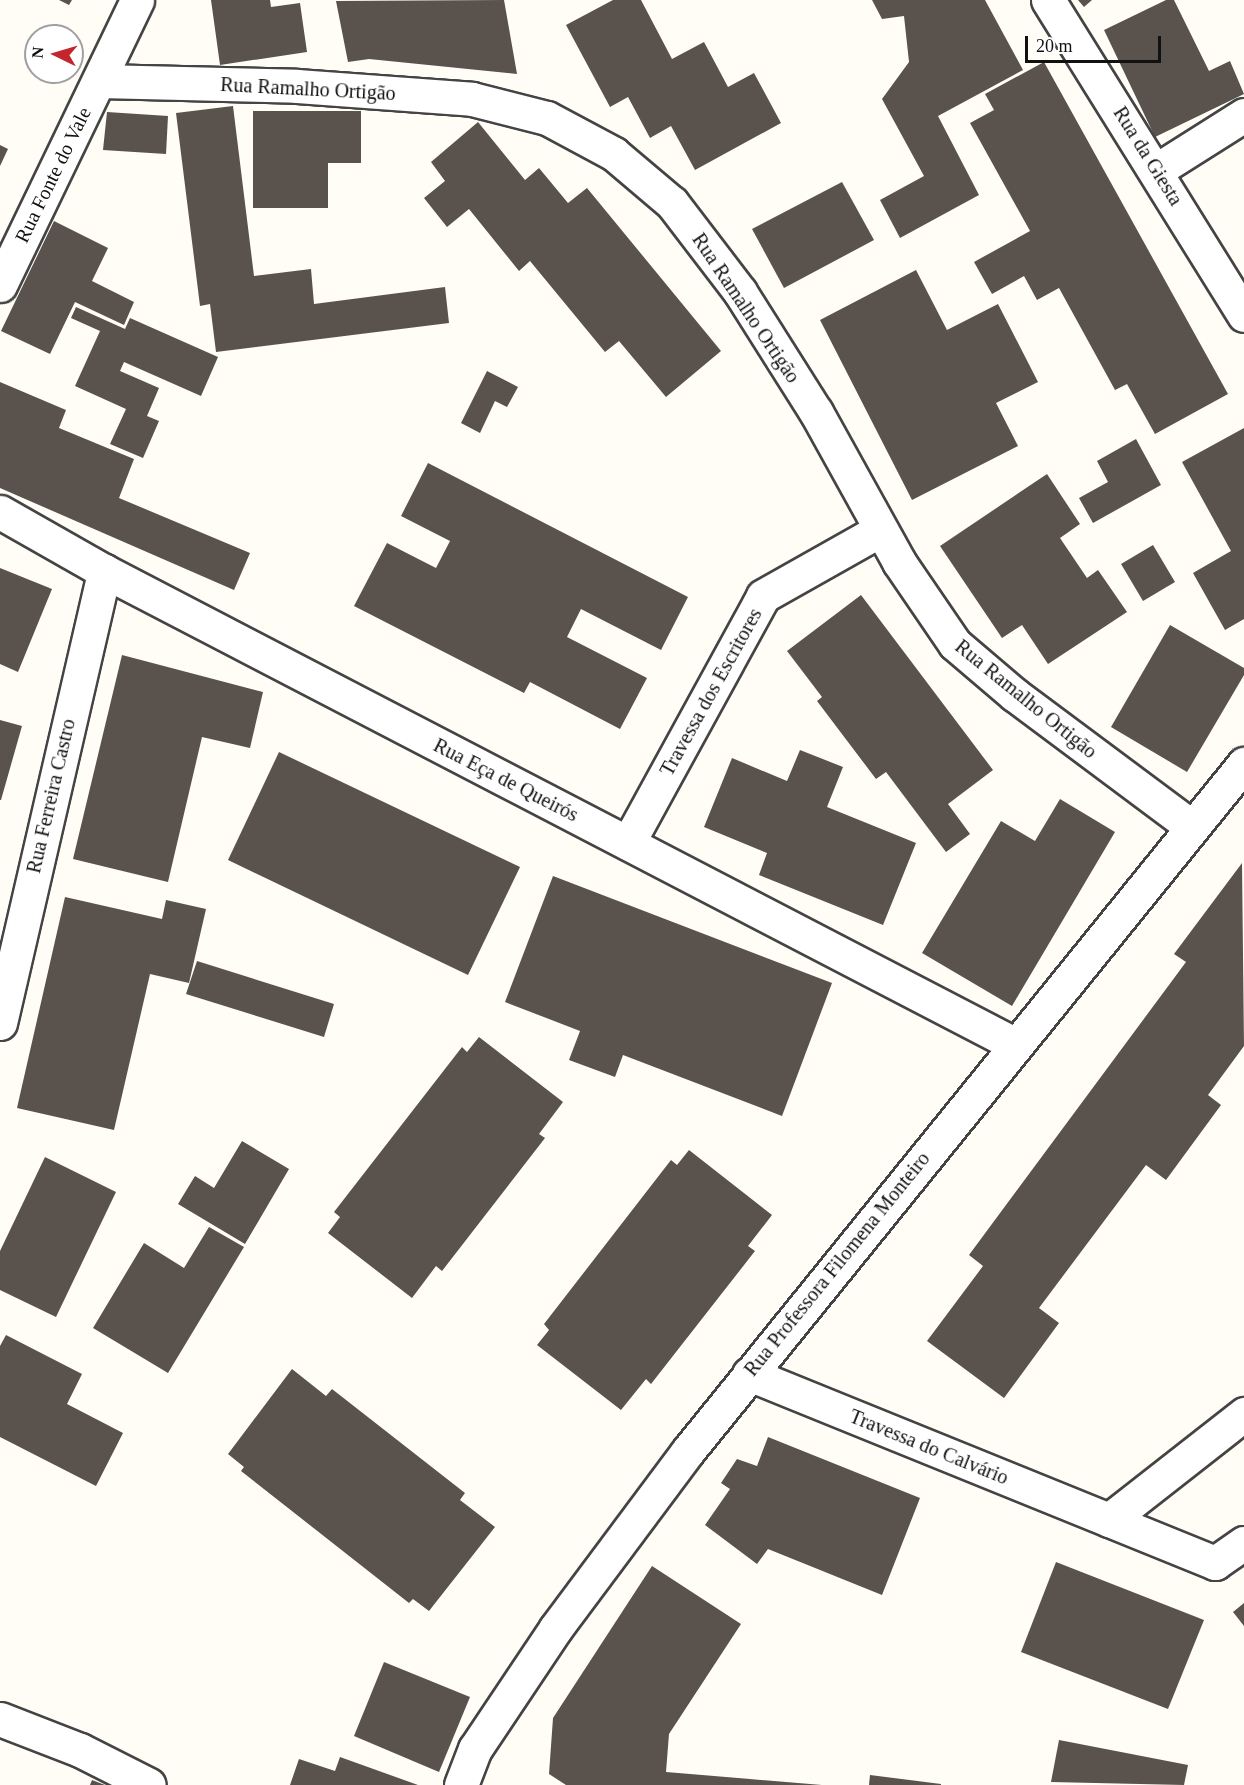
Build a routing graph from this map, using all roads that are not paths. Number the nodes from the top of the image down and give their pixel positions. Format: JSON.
{"nodes":[{"id":1,"x":137,"y":0,"type":"edge"},
{"id":2,"x":1048,"y":0,"type":"edge"},
{"id":3,"x":99,"y":81,"type":"junction"},
{"id":4,"x":1244,"y":115,"type":"edge"},
{"id":5,"x":1157,"y":170,"type":"junction"},
{"id":6,"x":0,"y":285,"type":"edge"},
{"id":7,"x":1244,"y":315,"type":"edge"},
{"id":8,"x":0,"y":512,"type":"edge"},
{"id":9,"x":880,"y":530,"type":"junction"},
{"id":10,"x":104,"y":571,"type":"junction"},
{"id":11,"x":1244,"y":764,"type":"edge"},
{"id":12,"x":1192,"y":827,"type":"junction"},
{"id":13,"x":628,"y":843,"type":"junction"},
{"id":14,"x":0,"y":1023,"type":"edge"},
{"id":15,"x":1014,"y":1044,"type":"junction"},
{"id":16,"x":749,"y":1374,"type":"junction"},
{"id":17,"x":1244,"y":1414,"type":"edge"},
{"id":18,"x":1108,"y":1520,"type":"junction"},
{"id":19,"x":1244,"y":1543,"type":"edge"},
{"id":20,"x":0,"y":1719,"type":"edge"},
{"id":21,"x":150,"y":1785,"type":"edge"},
{"id":22,"x":461,"y":1785,"type":"edge"}],
"edges":[{"from":1,"to":3,"type":"street","name":"Rua Fonte do Vale"},
{"from":2,"to":5,"type":"street","name":"Rua da Giesta"},
{"from":3,"to":6,"type":"street","name":"Rua Fonte do Vale"},
{"from":3,"to":9,"type":"street","name":"Rua Ramalho Ortigão"},
{"from":4,"to":5,"type":"street"},
{"from":5,"to":7,"type":"street","name":"Rua da Giesta"},
{"from":8,"to":10,"type":"street","name":"Rua Eça de Queirós"},
{"from":9,"to":12,"type":"street","name":"Rua Ramalho Ortigão"},
{"from":9,"to":13,"type":"street","name":"Travessa dos Escritores"},
{"from":10,"to":13,"type":"street","name":"Rua Eça de Queirós"},
{"from":10,"to":14,"type":"street","name":"Rua Ferreira Castro"},
{"from":11,"to":12,"type":"street","name":"Rua Professora Filomena Monteiro"},
{"from":12,"to":15,"type":"street","name":"Rua Professora Filomena Monteiro"},
{"from":13,"to":15,"type":"street","name":"Rua Eça de Queirós"},
{"from":15,"to":16,"type":"street","name":"Rua Professora Filomena Monteiro"},
{"from":16,"to":18,"type":"street","name":"Travessa do Calvário"},
{"from":16,"to":22,"type":"street","name":"Rua Professora Filomena Monteiro"},
{"from":17,"to":18,"type":"street"},
{"from":18,"to":19,"type":"street","name":"Travessa do Calvário"},
{"from":20,"to":21,"type":"street"}]}
